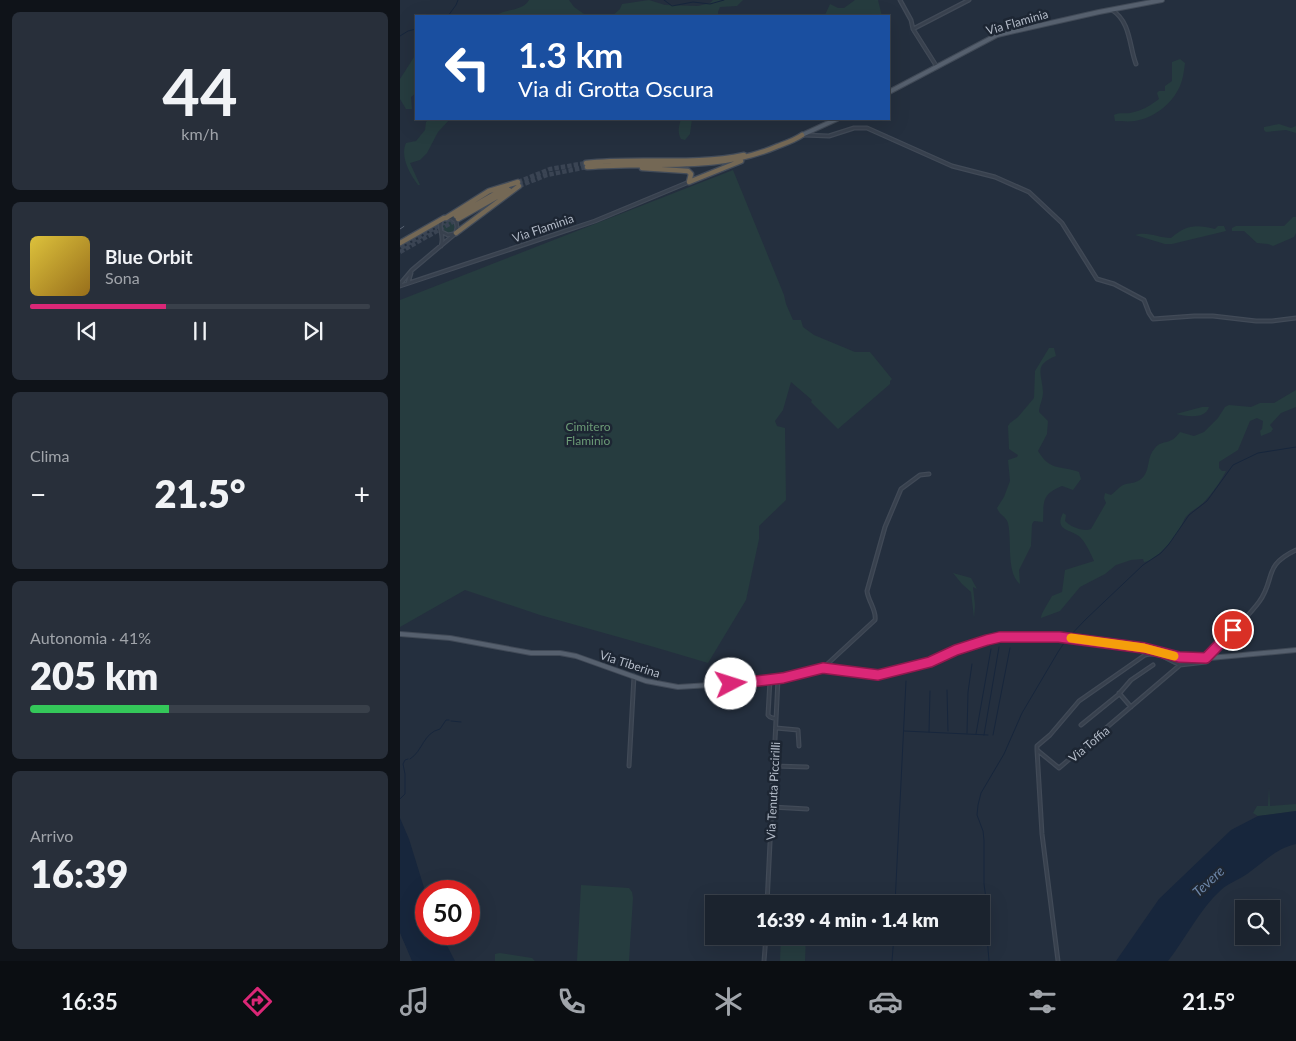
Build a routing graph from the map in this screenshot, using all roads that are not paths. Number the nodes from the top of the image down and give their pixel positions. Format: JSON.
{"nodes":[{"id":1,"x":900,"y":0,"type":"edge"},
{"id":2,"x":969,"y":0,"type":"edge"},
{"id":3,"x":1162,"y":0,"type":"edge"},
{"id":4,"x":1111,"y":10,"type":"junction"},
{"id":5,"x":913,"y":29,"type":"junction"},
{"id":6,"x":1136,"y":64,"type":"dead end"},
{"id":7,"x":937,"y":67,"type":"junction"},
{"id":8,"x":890,"y":91,"type":"edge"},
{"id":9,"x":836,"y":120,"type":"edge"},
{"id":10,"x":802,"y":135,"type":"junction"},
{"id":11,"x":757,"y":154,"type":"junction"},
{"id":12,"x":626,"y":165,"type":"junction"},
{"id":13,"x":689,"y":182,"type":"junction"},
{"id":14,"x":518,"y":184,"type":"junction"},
{"id":15,"x":457,"y":217,"type":"tunnel mouth"},
{"id":16,"x":445,"y":218,"type":"junction"},
{"id":17,"x":441,"y":230,"type":"junction"},
{"id":18,"x":456,"y":233,"type":"junction"},
{"id":19,"x":400,"y":243,"type":"edge"},
{"id":20,"x":441,"y":246,"type":"junction"},
{"id":21,"x":408,"y":276,"type":"junction"},
{"id":22,"x":421,"y":279,"type":"junction"},
{"id":23,"x":407,"y":284,"type":"junction"},
{"id":24,"x":400,"y":285,"type":"edge"},
{"id":25,"x":1296,"y":318,"type":"edge"},
{"id":26,"x":929,"y":474,"type":"dead end"},
{"id":27,"x":1296,"y":550,"type":"edge"},
{"id":28,"x":400,"y":634,"type":"edge"},
{"id":29,"x":1143,"y":650,"type":"junction"},
{"id":30,"x":1296,"y":650,"type":"edge"},
{"id":31,"x":1142,"y":657,"type":"junction"},
{"id":32,"x":1206,"y":658,"type":"junction"},
{"id":33,"x":1153,"y":665,"type":"dead end"},
{"id":34,"x":1180,"y":665,"type":"junction"},
{"id":35,"x":823,"y":668,"type":"junction"},
{"id":36,"x":634,"y":676,"type":"junction"},
{"id":37,"x":778,"y":679,"type":"junction"},
{"id":38,"x":770,"y":680,"type":"junction"},
{"id":39,"x":1119,"y":694,"type":"junction"},
{"id":40,"x":1131,"y":707,"type":"junction"},
{"id":41,"x":776,"y":719,"type":"junction"},
{"id":42,"x":1080,"y":725,"type":"dead end"},
{"id":43,"x":776,"y":728,"type":"junction"},
{"id":44,"x":799,"y":746,"type":"dead end"},
{"id":45,"x":1036,"y":750,"type":"junction"},
{"id":46,"x":629,"y":766,"type":"dead end"},
{"id":47,"x":774,"y":766,"type":"junction"},
{"id":48,"x":807,"y":768,"type":"dead end"},
{"id":49,"x":772,"y":807,"type":"junction"},
{"id":50,"x":807,"y":809,"type":"dead end"},
{"id":51,"x":767,"y":895,"type":"edge"},
{"id":52,"x":765,"y":945,"type":"edge"},
{"id":53,"x":764,"y":961,"type":"edge"},
{"id":54,"x":1058,"y":961,"type":"edge"}],
"edges":[{"from":1,"to":5,"type":"street"},
{"from":2,"to":5,"type":"street"},
{"from":3,"to":4,"type":"main road","name":"Via Flaminia"},
{"from":4,"to":6,"type":"street"},
{"from":4,"to":7,"type":"main road","name":"Via Flaminia"},
{"from":5,"to":7,"type":"street"},
{"from":7,"to":8,"type":"main road","name":"Via Flaminia"},
{"from":9,"to":10,"type":"main road"},
{"from":10,"to":11,"type":"highway"},
{"from":10,"to":12,"type":"highway"},
{"from":10,"to":25,"type":"street"},
{"from":11,"to":12,"type":"highway"},
{"from":11,"to":13,"type":"highway"},
{"from":12,"to":13,"type":"highway"},
{"from":13,"to":22,"type":"street","name":"Via Flaminia"},
{"from":14,"to":15,"type":"highway"},
{"from":14,"to":16,"type":"highway"},
{"from":14,"to":18,"type":"highway"},
{"from":16,"to":17,"type":"street"},
{"from":16,"to":18,"type":"street"},
{"from":16,"to":19,"type":"highway"},
{"from":17,"to":18,"type":"street"},
{"from":17,"to":20,"type":"street"},
{"from":18,"to":20,"type":"street"},
{"from":20,"to":21,"type":"street"},
{"from":21,"to":22,"type":"street"},
{"from":21,"to":23,"type":"street"},
{"from":21,"to":24,"type":"street"},
{"from":22,"to":23,"type":"street","name":"Via Flaminia"},
{"from":23,"to":24,"type":"street","name":"Via Flaminia"},
{"from":26,"to":35,"type":"street"},
{"from":27,"to":32,"type":"street"},
{"from":28,"to":36,"type":"main road","name":"Via Tiberina"},
{"from":29,"to":31,"type":"street"},
{"from":29,"to":32,"type":"main road","name":"Via Tiberina"},
{"from":29,"to":35,"type":"main road","name":"Via Tiberina"},
{"from":30,"to":32,"type":"main road","name":"Via Tiberina"},
{"from":31,"to":34,"type":"street"},
{"from":31,"to":45,"type":"street"},
{"from":32,"to":34,"type":"street"},
{"from":33,"to":39,"type":"street"},
{"from":34,"to":40,"type":"street","name":"Via Toffia"},
{"from":35,"to":37,"type":"main road","name":"Via Tiberina"},
{"from":36,"to":38,"type":"main road","name":"Via Tiberina"},
{"from":36,"to":46,"type":"street"},
{"from":37,"to":38,"type":"main road","name":"Via Tiberina"},
{"from":37,"to":41,"type":"street","name":"Via Tenuta Piccirilli"},
{"from":38,"to":41,"type":"street"},
{"from":39,"to":40,"type":"street"},
{"from":39,"to":42,"type":"street"},
{"from":40,"to":45,"type":"street","name":"Via Toffia"},
{"from":41,"to":43,"type":"street","name":"Via Tenuta Piccirilli"},
{"from":43,"to":44,"type":"street"},
{"from":43,"to":47,"type":"street","name":"Via Tenuta Piccirilli"},
{"from":45,"to":54,"type":"street"},
{"from":47,"to":48,"type":"street"},
{"from":47,"to":49,"type":"street","name":"Via Tenuta Piccirilli"},
{"from":49,"to":50,"type":"street"},
{"from":49,"to":51,"type":"street","name":"Via Tenuta Piccirilli"},
{"from":52,"to":53,"type":"street"}]}
